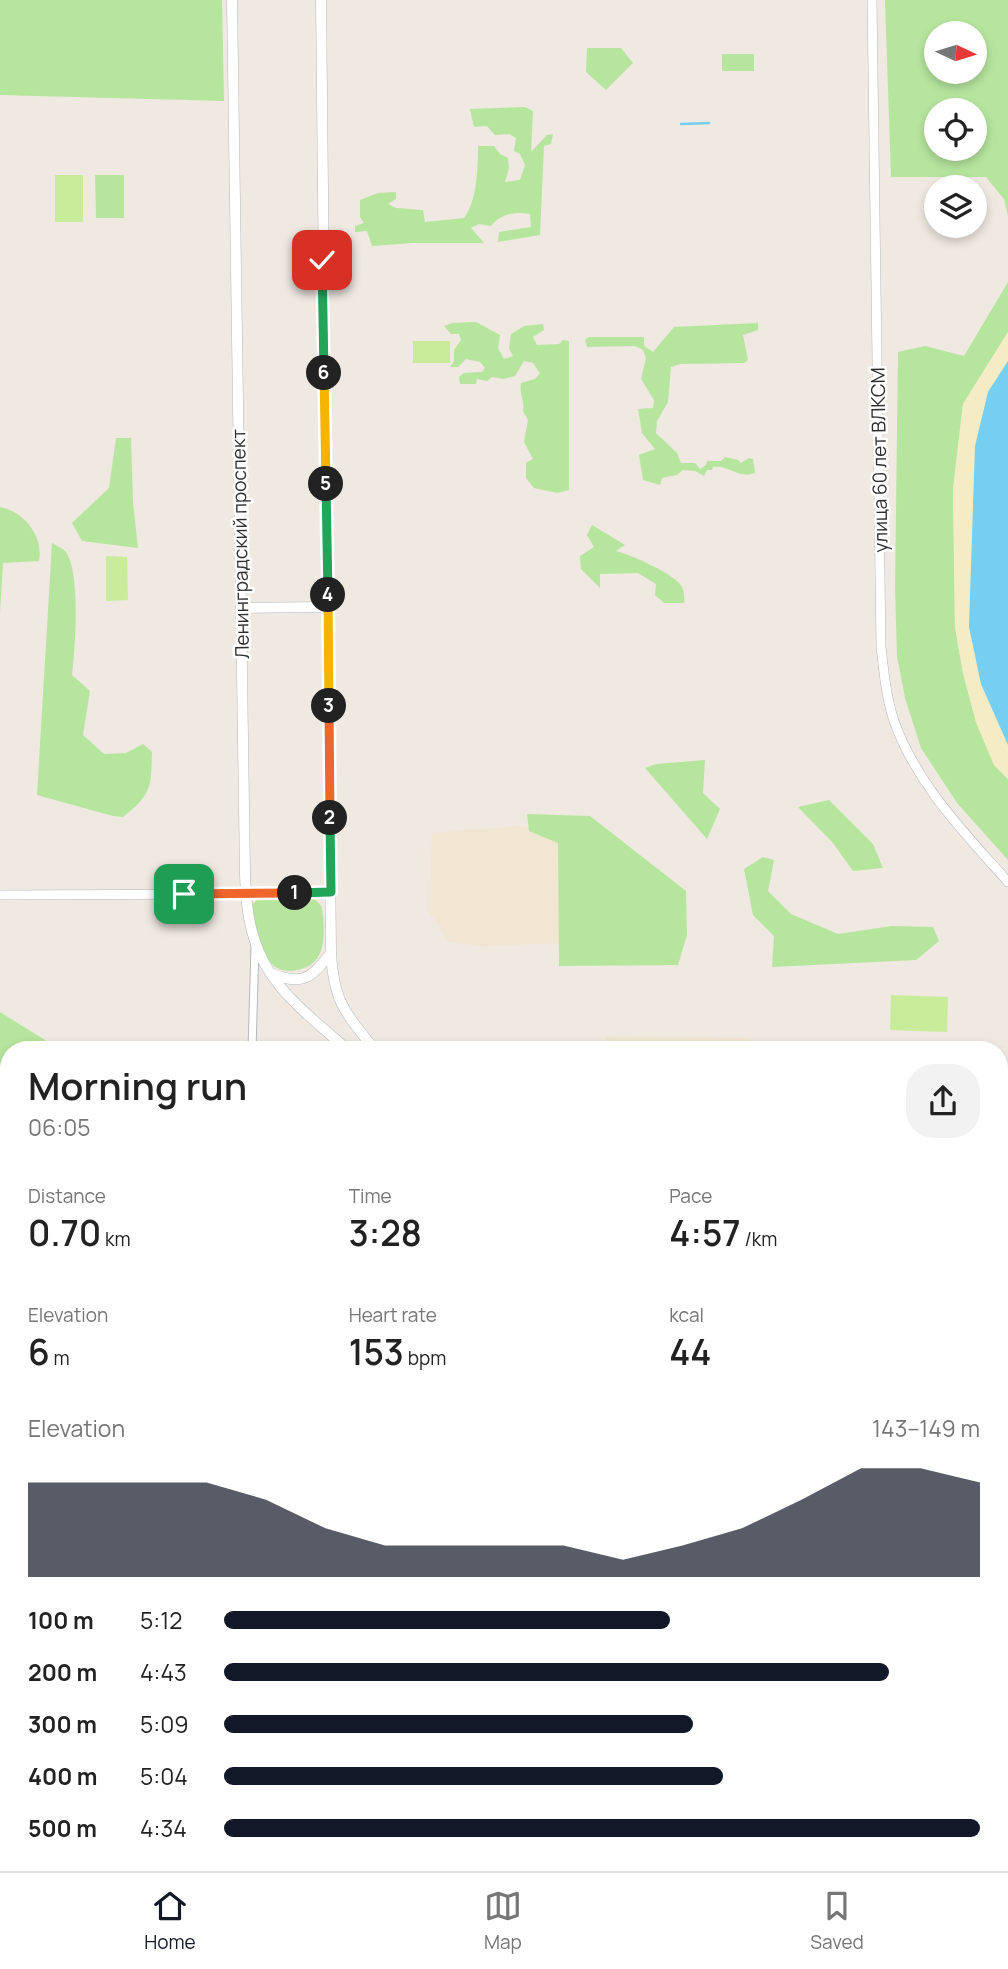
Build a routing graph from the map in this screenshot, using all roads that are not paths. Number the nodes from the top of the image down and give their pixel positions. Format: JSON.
{"nodes":[{"id":1,"x":232,"y":0,"type":"edge"},
{"id":2,"x":321,"y":0,"type":"edge"},
{"id":3,"x":872,"y":0,"type":"edge"},
{"id":4,"x":328,"y":607,"type":"junction"},
{"id":5,"x":241,"y":608,"type":"junction"},
{"id":6,"x":1008,"y":882,"type":"edge"},
{"id":7,"x":331,"y":892,"type":"junction"},
{"id":8,"x":245,"y":894,"type":"junction"},
{"id":9,"x":0,"y":895,"type":"edge"},
{"id":10,"x":255,"y":946,"type":"junction"},
{"id":11,"x":331,"y":953,"type":"junction"},
{"id":12,"x":269,"y":973,"type":"junction"},
{"id":13,"x":252,"y":1041,"type":"edge"},
{"id":14,"x":338,"y":1041,"type":"edge"},
{"id":15,"x":368,"y":1041,"type":"edge"}],
"edges":[{"from":1,"to":5,"type":"main road","name":"Ленинградский проспект"},
{"from":2,"to":4,"type":"main road"},
{"from":3,"to":6,"type":"street","name":"улица 60 лет ВЛКСМ"},
{"from":4,"to":5,"type":"main road"},
{"from":4,"to":7,"type":"main road"},
{"from":5,"to":8,"type":"main road","name":"Ленинградский проспект"},
{"from":7,"to":8,"type":"main road"},
{"from":7,"to":11,"type":"main road"},
{"from":8,"to":9,"type":"street"},
{"from":8,"to":10,"type":"main road","name":"Ленинградский проспект"},
{"from":10,"to":12,"type":"main road","name":"Ленинградский проспект"},
{"from":10,"to":13,"type":"street"},
{"from":11,"to":12,"type":"main road"},
{"from":11,"to":15,"type":"main road"},
{"from":12,"to":14,"type":"main road","name":"Ленинградский проспект"}]}
